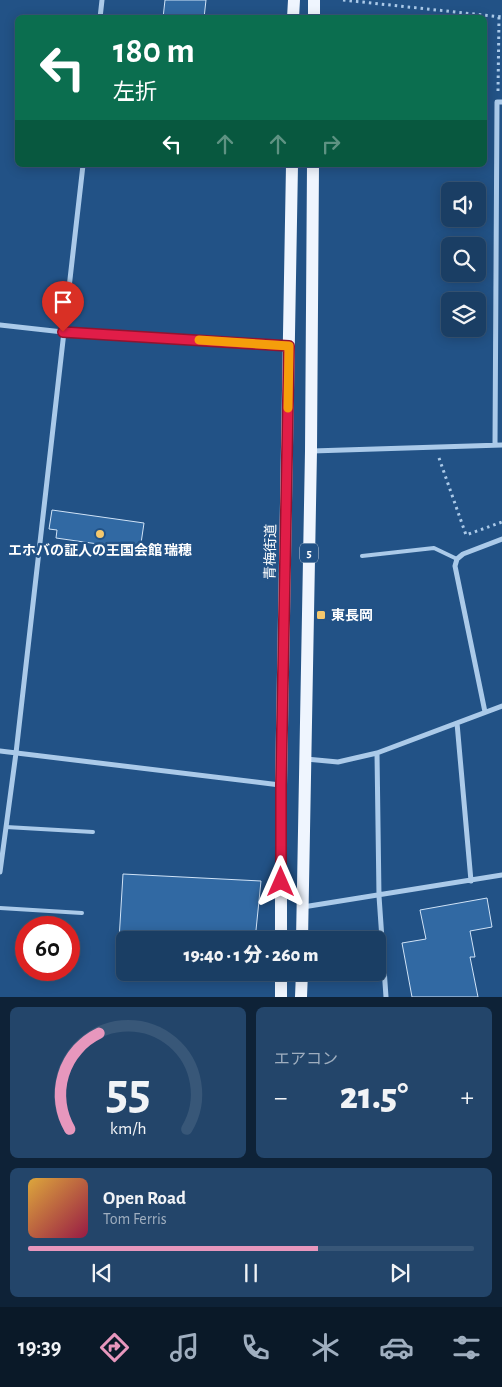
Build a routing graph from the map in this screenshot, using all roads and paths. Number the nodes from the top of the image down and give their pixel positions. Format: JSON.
{"nodes":[{"id":1,"x":102,"y":0,"type":"edge"},
{"id":2,"x":294,"y":0,"type":"edge"},
{"id":3,"x":314,"y":0,"type":"edge"},
{"id":4,"x":343,"y":0,"type":"edge"},
{"id":5,"x":100,"y":15,"type":"edge"},
{"id":6,"x":293,"y":15,"type":"edge"},
{"id":7,"x":314,"y":15,"type":"edge"},
{"id":8,"x":482,"y":15,"type":"edge"},
{"id":9,"x":487,"y":16,"type":"edge"},
{"id":10,"x":500,"y":17,"type":"edge"},
{"id":11,"x":500,"y":102,"type":"edge"},
{"id":12,"x":82,"y":167,"type":"edge"},
{"id":13,"x":292,"y":167,"type":"edge"},
{"id":14,"x":313,"y":167,"type":"edge"},
{"id":15,"x":0,"y":325,"type":"edge"},
{"id":16,"x":63,"y":332,"type":"junction"},
{"id":17,"x":289,"y":346,"type":"junction"},
{"id":18,"x":502,"y":445,"type":"edge"},
{"id":19,"x":496,"y":446,"type":"junction"},
{"id":20,"x":311,"y":451,"type":"junction"},
{"id":21,"x":439,"y":457,"type":"dead end"},
{"id":22,"x":502,"y":522,"type":"edge"},
{"id":23,"x":502,"y":539,"type":"edge"},
{"id":24,"x":362,"y":556,"type":"dead end"},
{"id":25,"x":457,"y":559,"type":"junction"},
{"id":26,"x":502,"y":706,"type":"edge"},
{"id":27,"x":486,"y":712,"type":"junction"},
{"id":28,"x":457,"y":723,"type":"junction"},
{"id":29,"x":0,"y":751,"type":"edge"},
{"id":30,"x":16,"y":753,"type":"junction"},
{"id":31,"x":377,"y":753,"type":"junction"},
{"id":32,"x":306,"y":759,"type":"junction"},
{"id":33,"x":281,"y":785,"type":"junction"},
{"id":34,"x":6,"y":827,"type":"junction"},
{"id":35,"x":93,"y":832,"type":"dead end"},
{"id":36,"x":0,"y":872,"type":"edge"},
{"id":37,"x":502,"y":875,"type":"edge"},
{"id":38,"x":471,"y":881,"type":"junction"},
{"id":39,"x":378,"y":896,"type":"junction"},
{"id":40,"x":303,"y":907,"type":"junction"},
{"id":41,"x":0,"y":908,"type":"edge"},
{"id":42,"x":82,"y":913,"type":"dead end"},
{"id":43,"x":281,"y":931,"type":"edge"},
{"id":44,"x":302,"y":931,"type":"edge"},
{"id":45,"x":281,"y":981,"type":"edge"},
{"id":46,"x":302,"y":981,"type":"edge"},
{"id":47,"x":281,"y":997,"type":"edge"},
{"id":48,"x":301,"y":997,"type":"edge"},
{"id":49,"x":386,"y":997,"type":"edge"}],
"edges":[{"from":1,"to":5,"type":"street"},
{"from":2,"to":6,"type":"main road"},
{"from":3,"to":7,"type":"main road"},
{"from":4,"to":8,"type":"path"},
{"from":9,"to":10,"type":"path"},
{"from":10,"to":11,"type":"path"},
{"from":11,"to":19,"type":"street"},
{"from":12,"to":16,"type":"street"},
{"from":13,"to":17,"type":"main road","name":"青梅街道","number":"5"},
{"from":14,"to":20,"type":"main road","number":"5"},
{"from":15,"to":16,"type":"street"},
{"from":16,"to":17,"type":"street"},
{"from":16,"to":30,"type":"street"},
{"from":17,"to":33,"type":"main road","name":"青梅街道","number":"5"},
{"from":18,"to":19,"type":"street"},
{"from":19,"to":20,"type":"street"},
{"from":20,"to":32,"type":"main road","number":"5"},
{"from":21,"to":22,"type":"path"},
{"from":23,"to":25,"type":"street"},
{"from":24,"to":25,"type":"lane"},
{"from":25,"to":27,"type":"street"},
{"from":26,"to":27,"type":"street"},
{"from":27,"to":28,"type":"street"},
{"from":28,"to":31,"type":"street"},
{"from":28,"to":38,"type":"street"},
{"from":29,"to":30,"type":"street"},
{"from":30,"to":33,"type":"street"},
{"from":30,"to":34,"type":"street"},
{"from":31,"to":32,"type":"street"},
{"from":31,"to":39,"type":"street"},
{"from":32,"to":40,"type":"main road","number":"5"},
{"from":33,"to":43,"type":"main road","name":"青梅街道","number":"5"},
{"from":34,"to":35,"type":"lane"},
{"from":34,"to":36,"type":"street"},
{"from":37,"to":38,"type":"street"},
{"from":38,"to":39,"type":"street"},
{"from":39,"to":40,"type":"street"},
{"from":39,"to":49,"type":"street"},
{"from":40,"to":44,"type":"main road","number":"5"},
{"from":41,"to":42,"type":"lane"},
{"from":45,"to":47,"type":"main road"},
{"from":46,"to":48,"type":"main road"}]}
